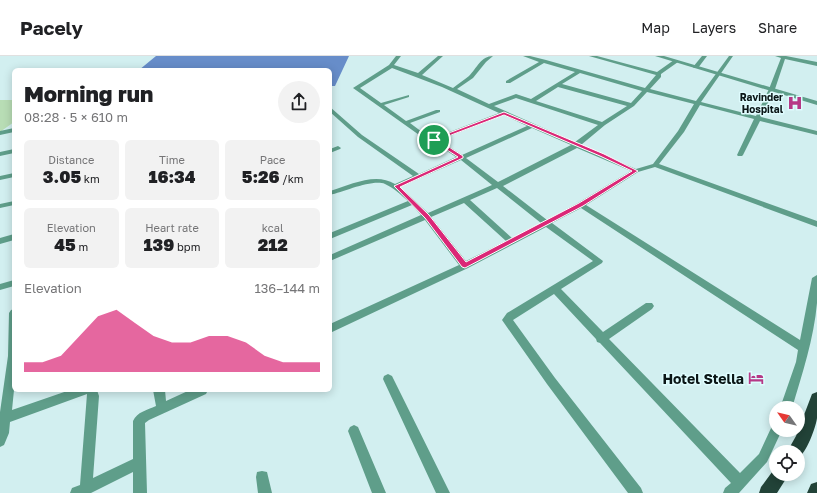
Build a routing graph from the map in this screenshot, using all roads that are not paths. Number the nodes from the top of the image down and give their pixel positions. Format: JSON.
{"nodes":[{"id":1,"x":399,"y":56,"type":"edge"},
{"id":2,"x":441,"y":56,"type":"edge"},
{"id":3,"x":492,"y":56,"type":"edge"},
{"id":4,"x":525,"y":56,"type":"edge"},
{"id":5,"x":591,"y":56,"type":"edge"},
{"id":6,"x":658,"y":56,"type":"edge"},
{"id":7,"x":705,"y":56,"type":"edge"},
{"id":8,"x":731,"y":56,"type":"edge"},
{"id":9,"x":781,"y":56,"type":"edge"},
{"id":10,"x":544,"y":61,"type":"junction"},
{"id":11,"x":676,"y":61,"type":"junction"},
{"id":12,"x":817,"y":64,"type":"edge"},
{"id":13,"x":391,"y":66,"type":"junction"},
{"id":14,"x":696,"y":67,"type":"junction"},
{"id":15,"x":578,"y":72,"type":"junction"},
{"id":16,"x":658,"y":74,"type":"junction"},
{"id":17,"x":718,"y":74,"type":"junction"},
{"id":18,"x":419,"y":75,"type":"junction"},
{"id":19,"x":508,"y":82,"type":"dead end"},
{"id":20,"x":558,"y":85,"type":"junction"},
{"id":21,"x":772,"y":89,"type":"junction"},
{"id":22,"x":453,"y":90,"type":"junction"},
{"id":23,"x":645,"y":90,"type":"junction"},
{"id":24,"x":408,"y":96,"type":"dead end"},
{"id":25,"x":533,"y":100,"type":"junction"},
{"id":26,"x":817,"y":102,"type":"edge"},
{"id":27,"x":698,"y":104,"type":"junction"},
{"id":28,"x":379,"y":105,"type":"junction"},
{"id":29,"x":632,"y":105,"type":"junction"},
{"id":30,"x":488,"y":106,"type":"junction"},
{"id":31,"x":332,"y":111,"type":"edge"},
{"id":32,"x":438,"y":111,"type":"dead end"},
{"id":33,"x":504,"y":113,"type":"junction"},
{"id":34,"x":757,"y":118,"type":"junction"},
{"id":35,"x":405,"y":123,"type":"junction"},
{"id":36,"x":603,"y":124,"type":"junction"},
{"id":37,"x":532,"y":126,"type":"junction"},
{"id":38,"x":12,"y":130,"type":"edge"},
{"id":39,"x":0,"y":133,"type":"edge"},
{"id":40,"x":817,"y":133,"type":"edge"},
{"id":41,"x":434,"y":140,"type":"junction"},
{"id":42,"x":576,"y":145,"type":"junction"},
{"id":43,"x":338,"y":148,"type":"dead end"},
{"id":44,"x":332,"y":150,"type":"edge"},
{"id":45,"x":12,"y":151,"type":"edge"},
{"id":46,"x":0,"y":154,"type":"edge"},
{"id":47,"x":740,"y":155,"type":"dead end"},
{"id":48,"x":461,"y":157,"type":"junction"},
{"id":49,"x":655,"y":165,"type":"junction"},
{"id":50,"x":636,"y":171,"type":"junction"},
{"id":51,"x":12,"y":175,"type":"edge"},
{"id":52,"x":418,"y":176,"type":"junction"},
{"id":53,"x":0,"y":178,"type":"edge"},
{"id":54,"x":498,"y":185,"type":"junction"},
{"id":55,"x":397,"y":186,"type":"junction"},
{"id":56,"x":332,"y":192,"type":"edge"},
{"id":57,"x":465,"y":200,"type":"junction"},
{"id":58,"x":412,"y":202,"type":"junction"},
{"id":59,"x":12,"y":203,"type":"edge"},
{"id":60,"x":581,"y":205,"type":"junction"},
{"id":61,"x":0,"y":206,"type":"edge"},
{"id":62,"x":427,"y":216,"type":"junction"},
{"id":63,"x":546,"y":223,"type":"junction"},
{"id":64,"x":817,"y":224,"type":"edge"},
{"id":65,"x":332,"y":235,"type":"edge"},
{"id":66,"x":12,"y":238,"type":"edge"},
{"id":67,"x":0,"y":241,"type":"edge"},
{"id":68,"x":511,"y":241,"type":"junction"},
{"id":69,"x":332,"y":257,"type":"edge"},
{"id":70,"x":465,"y":266,"type":"junction"},
{"id":71,"x":817,"y":278,"type":"edge"},
{"id":72,"x":12,"y":284,"type":"edge"},
{"id":73,"x":0,"y":287,"type":"edge"},
{"id":74,"x":555,"y":289,"type":"junction"},
{"id":75,"x":649,"y":306,"type":"dead end"},
{"id":76,"x":332,"y":328,"type":"edge"},
{"id":77,"x":601,"y":339,"type":"junction"},
{"id":78,"x":804,"y":348,"type":"junction"},
{"id":79,"x":12,"y":370,"type":"edge"},
{"id":80,"x":388,"y":379,"type":"dead end"},
{"id":81,"x":79,"y":392,"type":"edge"},
{"id":82,"x":92,"y":392,"type":"edge"},
{"id":83,"x":159,"y":392,"type":"edge"},
{"id":84,"x":198,"y":392,"type":"edge"},
{"id":85,"x":817,"y":398,"type":"edge"},
{"id":86,"x":788,"y":401,"type":"edge"},
{"id":87,"x":162,"y":409,"type":"junction"},
{"id":88,"x":5,"y":418,"type":"junction"},
{"id":89,"x":354,"y":431,"type":"dead end"},
{"id":90,"x":773,"y":437,"type":"edge"},
{"id":91,"x":0,"y":441,"type":"edge"},
{"id":92,"x":799,"y":445,"type":"edge"},
{"id":93,"x":139,"y":463,"type":"junction"},
{"id":94,"x":262,"y":477,"type":"dead end"},
{"id":95,"x":775,"y":481,"type":"edge"},
{"id":96,"x":740,"y":483,"type":"junction"},
{"id":97,"x":817,"y":490,"type":"edge"},
{"id":98,"x":82,"y":491,"type":"edge"},
{"id":99,"x":140,"y":493,"type":"edge"},
{"id":100,"x":265,"y":493,"type":"edge"},
{"id":101,"x":379,"y":493,"type":"edge"},
{"id":102,"x":443,"y":493,"type":"edge"},
{"id":103,"x":636,"y":493,"type":"edge"},
{"id":104,"x":730,"y":493,"type":"edge"},
{"id":105,"x":766,"y":493,"type":"edge"},
{"id":106,"x":815,"y":493,"type":"edge"}],
"edges":[{"from":1,"to":13,"type":"street"},
{"from":2,"to":18,"type":"street"},
{"from":3,"to":22,"type":"street"},
{"from":4,"to":10,"type":"street"},
{"from":5,"to":16,"type":"street"},
{"from":6,"to":11,"type":"street"},
{"from":7,"to":14,"type":"street"},
{"from":8,"to":17,"type":"street"},
{"from":9,"to":12,"type":"street"},
{"from":9,"to":21,"type":"street"},
{"from":10,"to":15,"type":"street"},
{"from":10,"to":19,"type":"street"},
{"from":11,"to":14,"type":"street"},
{"from":11,"to":16,"type":"street"},
{"from":13,"to":18,"type":"street"},
{"from":13,"to":28,"type":"street"},
{"from":14,"to":17,"type":"street"},
{"from":15,"to":20,"type":"street"},
{"from":15,"to":23,"type":"street"},
{"from":16,"to":23,"type":"street"},
{"from":17,"to":21,"type":"street"},
{"from":17,"to":27,"type":"street"},
{"from":18,"to":22,"type":"street"},
{"from":20,"to":25,"type":"street"},
{"from":20,"to":29,"type":"street"},
{"from":21,"to":26,"type":"street"},
{"from":21,"to":34,"type":"street"},
{"from":22,"to":30,"type":"street"},
{"from":23,"to":27,"type":"street"},
{"from":23,"to":29,"type":"street"},
{"from":24,"to":28,"type":"street"},
{"from":25,"to":30,"type":"street"},
{"from":25,"to":36,"type":"street"},
{"from":27,"to":34,"type":"street"},
{"from":27,"to":49,"type":"street"},
{"from":28,"to":35,"type":"street"},
{"from":29,"to":36,"type":"street"},
{"from":30,"to":33,"type":"street"},
{"from":31,"to":52,"type":"street"},
{"from":32,"to":35,"type":"street"},
{"from":33,"to":37,"type":"street"},
{"from":33,"to":41,"type":"street"},
{"from":34,"to":40,"type":"street"},
{"from":34,"to":47,"type":"street"},
{"from":35,"to":41,"type":"street"},
{"from":36,"to":42,"type":"street"},
{"from":37,"to":42,"type":"street"},
{"from":37,"to":48,"type":"street"},
{"from":38,"to":39,"type":"street"},
{"from":41,"to":48,"type":"street"},
{"from":42,"to":50,"type":"street"},
{"from":42,"to":54,"type":"street"},
{"from":43,"to":44,"type":"street"},
{"from":45,"to":46,"type":"street"},
{"from":48,"to":52,"type":"street"},
{"from":48,"to":54,"type":"street"},
{"from":49,"to":50,"type":"street"},
{"from":49,"to":64,"type":"street"},
{"from":50,"to":60,"type":"street"},
{"from":51,"to":53,"type":"street"},
{"from":52,"to":55,"type":"street"},
{"from":54,"to":57,"type":"street"},
{"from":54,"to":63,"type":"street"},
{"from":55,"to":56,"type":"street"},
{"from":55,"to":58,"type":"street"},
{"from":57,"to":62,"type":"street"},
{"from":57,"to":68,"type":"street"},
{"from":58,"to":62,"type":"street"},
{"from":58,"to":65,"type":"street"},
{"from":59,"to":61,"type":"street"},
{"from":60,"to":63,"type":"street"},
{"from":60,"to":78,"type":"street"},
{"from":62,"to":69,"type":"street"},
{"from":62,"to":70,"type":"street"},
{"from":63,"to":68,"type":"street"},
{"from":63,"to":74,"type":"street"},
{"from":66,"to":67,"type":"street"},
{"from":68,"to":70,"type":"street"},
{"from":70,"to":76,"type":"street"},
{"from":71,"to":78,"type":"street"},
{"from":72,"to":73,"type":"street"},
{"from":74,"to":77,"type":"street"},
{"from":74,"to":103,"type":"street"},
{"from":75,"to":77,"type":"street"},
{"from":77,"to":96,"type":"street"},
{"from":78,"to":86,"type":"street"},
{"from":79,"to":88,"type":"street"},
{"from":80,"to":102,"type":"street"},
{"from":81,"to":88,"type":"street"},
{"from":82,"to":98,"type":"street"},
{"from":83,"to":87,"type":"street"},
{"from":84,"to":87,"type":"street"},
{"from":85,"to":92,"type":"highway"},
{"from":87,"to":93,"type":"street"},
{"from":88,"to":91,"type":"street"},
{"from":89,"to":101,"type":"street"},
{"from":90,"to":96,"type":"street"},
{"from":93,"to":98,"type":"street"},
{"from":93,"to":99,"type":"street"},
{"from":94,"to":100,"type":"street"},
{"from":95,"to":105,"type":"highway"},
{"from":96,"to":104,"type":"street"},
{"from":97,"to":106,"type":"highway"}]}
